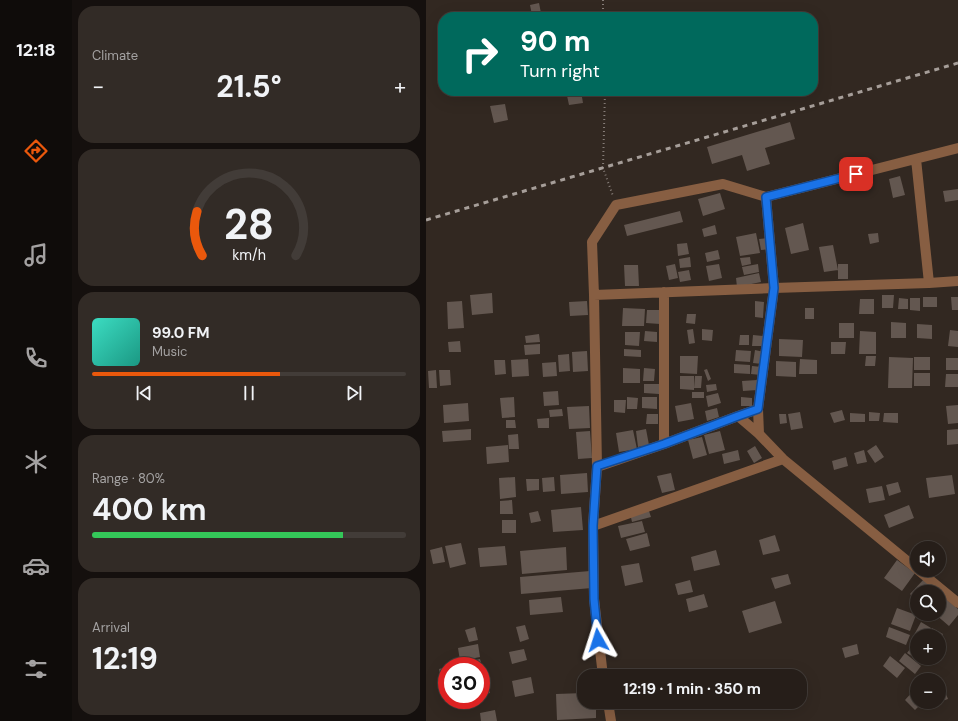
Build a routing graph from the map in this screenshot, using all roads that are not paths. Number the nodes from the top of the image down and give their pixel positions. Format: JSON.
{"nodes":[{"id":1,"x":958,"y":148,"type":"edge"},
{"id":2,"x":916,"y":159,"type":"junction"},
{"id":3,"x":766,"y":197,"type":"junction"},
{"id":4,"x":958,"y":281,"type":"edge"},
{"id":5,"x":929,"y":283,"type":"junction"},
{"id":6,"x":774,"y":288,"type":"junction"},
{"id":7,"x":664,"y":292,"type":"junction"},
{"id":8,"x":594,"y":295,"type":"junction"},
{"id":9,"x":758,"y":409,"type":"junction"},
{"id":10,"x":738,"y":416,"type":"junction"},
{"id":11,"x":759,"y":434,"type":"junction"},
{"id":12,"x":664,"y":444,"type":"junction"},
{"id":13,"x":783,"y":458,"type":"junction"},
{"id":14,"x":597,"y":466,"type":"junction"},
{"id":15,"x":593,"y":526,"type":"junction"},
{"id":16,"x":910,"y":563,"type":"edge"},
{"id":17,"x":926,"y":577,"type":"edge"},
{"id":18,"x":958,"y":603,"type":"edge"},
{"id":19,"x":602,"y":669,"type":"edge"},
{"id":20,"x":609,"y":709,"type":"edge"},
{"id":21,"x":611,"y":721,"type":"edge"}],
"edges":[{"from":1,"to":2,"type":"street"},
{"from":2,"to":3,"type":"street"},
{"from":2,"to":5,"type":"street"},
{"from":3,"to":6,"type":"street"},
{"from":3,"to":8,"type":"street"},
{"from":4,"to":5,"type":"street"},
{"from":5,"to":6,"type":"street"},
{"from":6,"to":7,"type":"street"},
{"from":6,"to":9,"type":"street"},
{"from":7,"to":8,"type":"street"},
{"from":7,"to":12,"type":"street"},
{"from":8,"to":14,"type":"street"},
{"from":9,"to":10,"type":"street"},
{"from":9,"to":11,"type":"street"},
{"from":10,"to":11,"type":"street"},
{"from":10,"to":12,"type":"street"},
{"from":11,"to":13,"type":"street"},
{"from":12,"to":14,"type":"street"},
{"from":13,"to":15,"type":"street"},
{"from":13,"to":16,"type":"street"},
{"from":14,"to":15,"type":"street"},
{"from":15,"to":19,"type":"street"},
{"from":17,"to":18,"type":"street"},
{"from":20,"to":21,"type":"street"}]}
